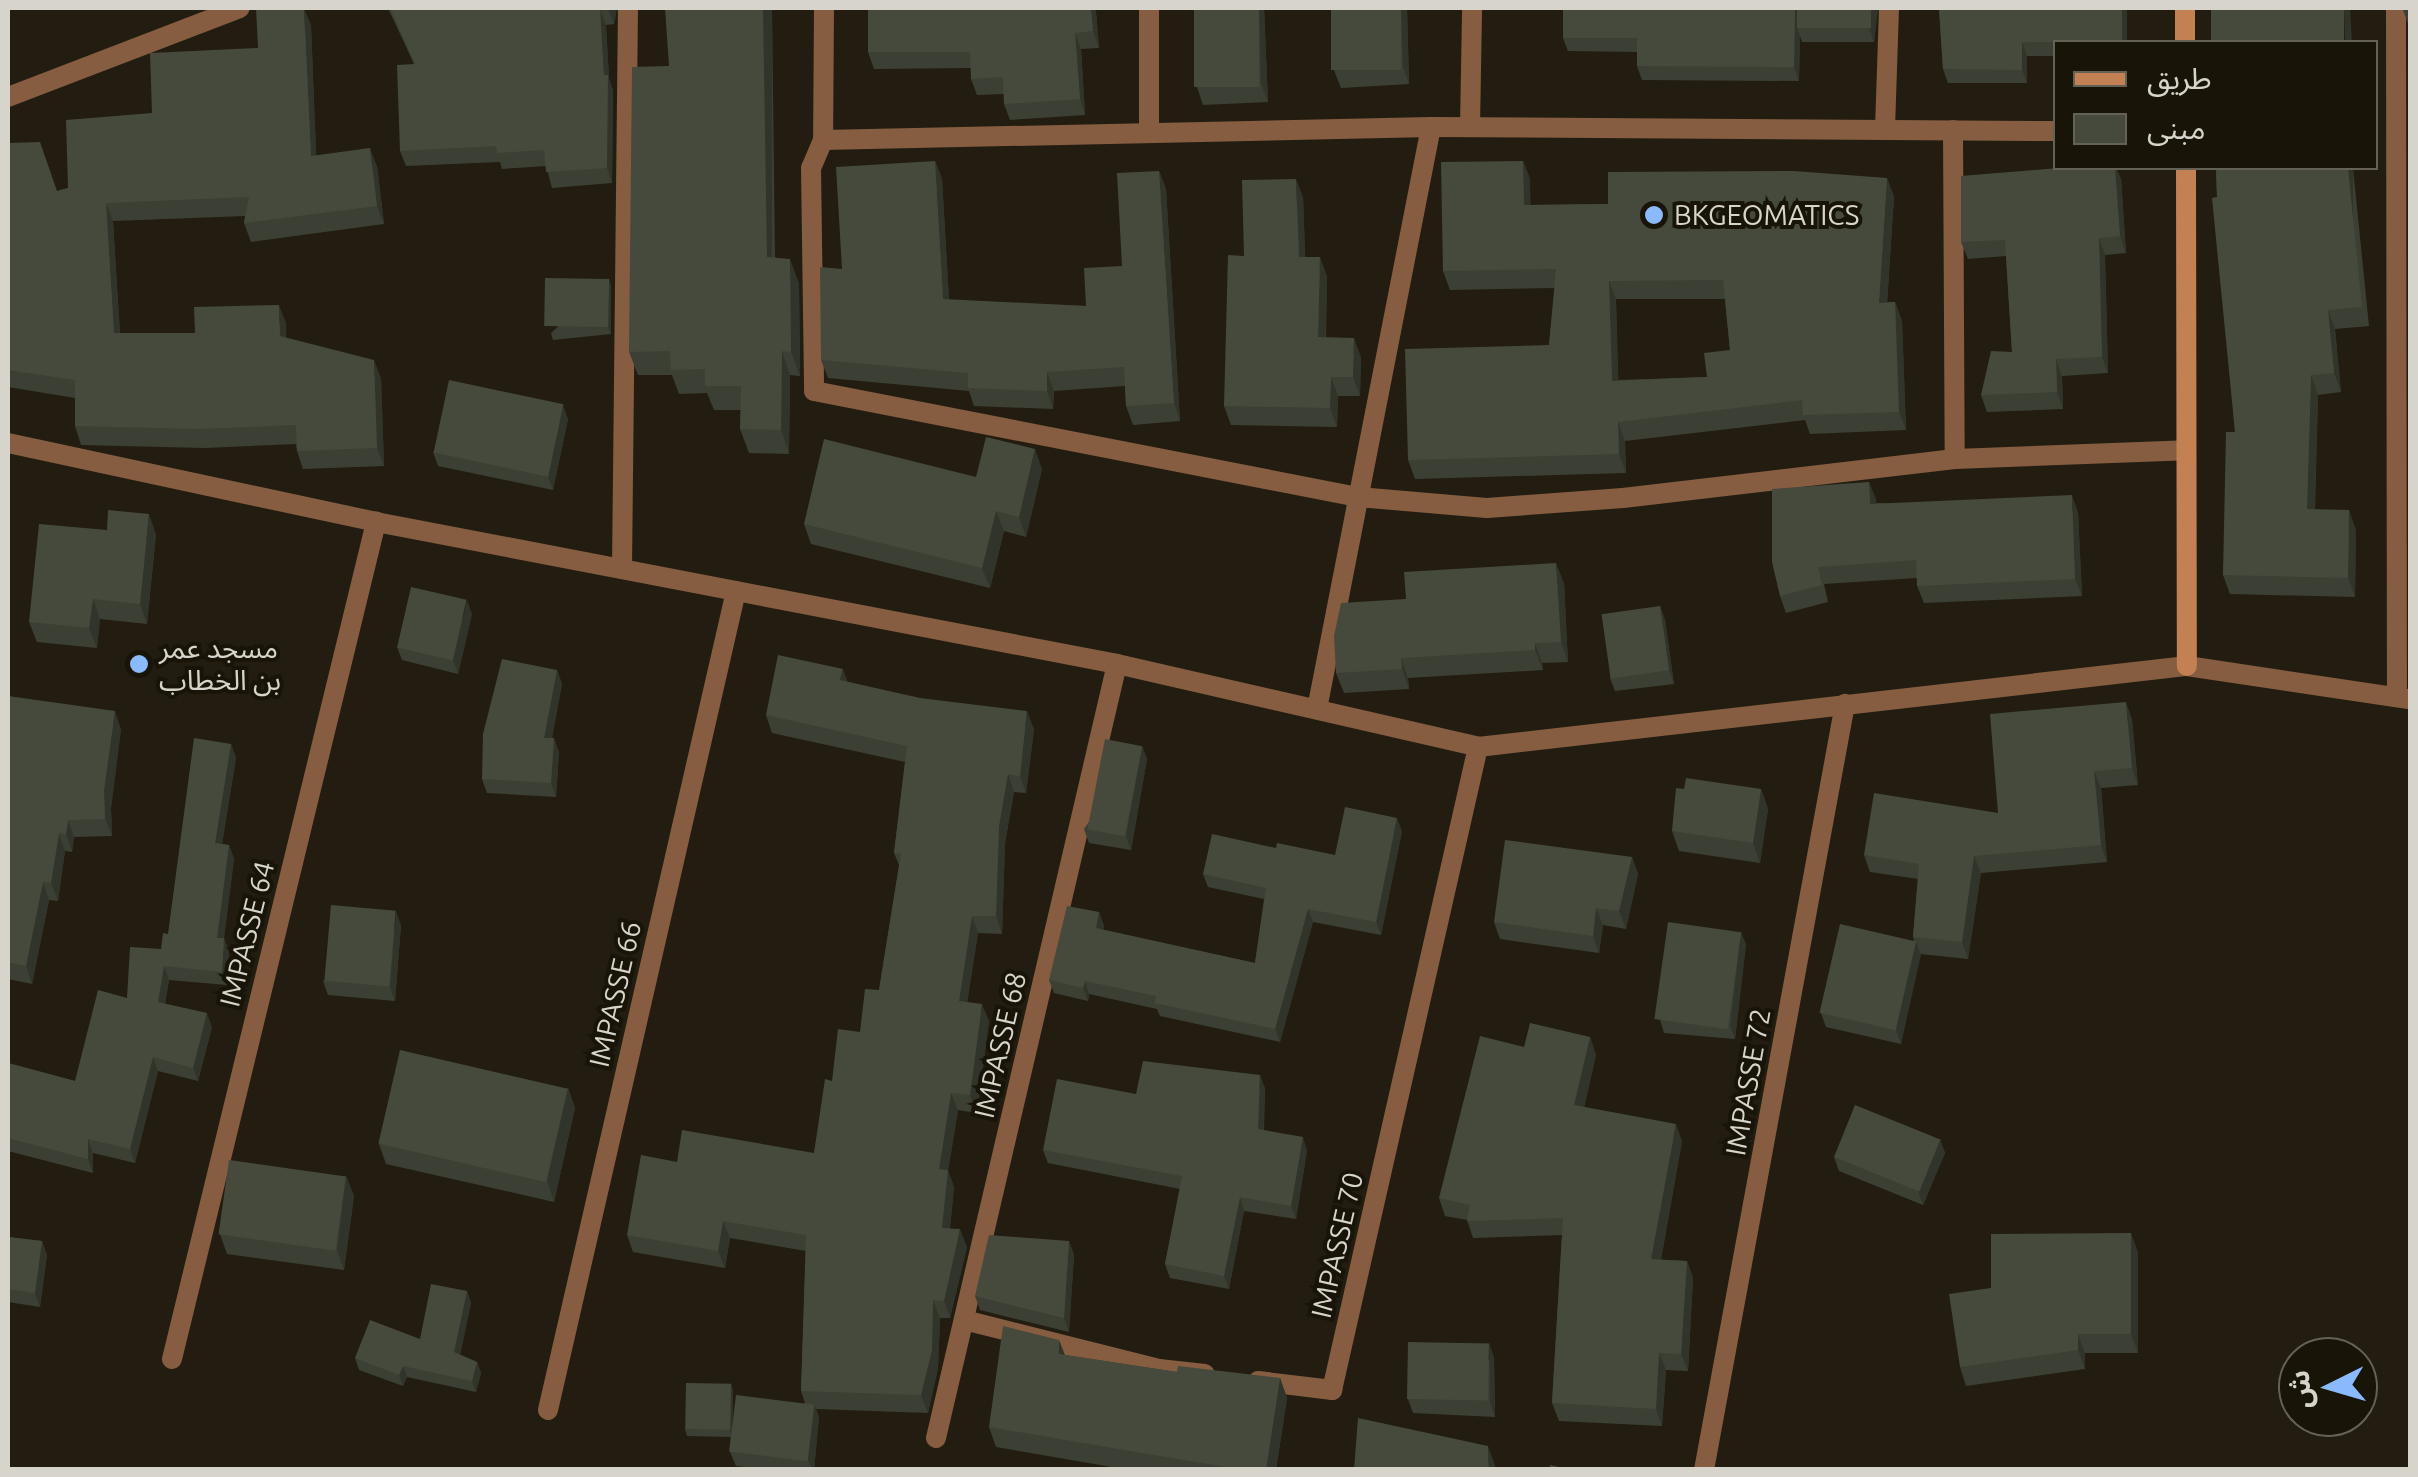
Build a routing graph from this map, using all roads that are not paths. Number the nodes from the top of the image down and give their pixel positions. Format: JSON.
{"nodes":[{"id":1,"x":240,"y":8,"type":"edge"},
{"id":2,"x":628,"y":8,"type":"edge"},
{"id":3,"x":824,"y":8,"type":"edge"},
{"id":4,"x":1149,"y":8,"type":"edge"},
{"id":5,"x":1472,"y":8,"type":"edge"},
{"id":6,"x":1889,"y":8,"type":"edge"},
{"id":7,"x":2185,"y":8,"type":"edge"},
{"id":8,"x":2396,"y":8,"type":"edge"},
{"id":9,"x":2185,"y":40,"type":"edge"},
{"id":10,"x":8,"y":97,"type":"edge"},
{"id":11,"x":1431,"y":127,"type":"junction"},
{"id":12,"x":1470,"y":127,"type":"junction"},
{"id":13,"x":1885,"y":130,"type":"junction"},
{"id":14,"x":1953,"y":130,"type":"junction"},
{"id":15,"x":2053,"y":130,"type":"edge"},
{"id":16,"x":1149,"y":132,"type":"junction"},
{"id":17,"x":823,"y":140,"type":"junction"},
{"id":18,"x":2186,"y":170,"type":"edge"},
{"id":19,"x":2403,"y":172,"type":"edge"},
{"id":20,"x":2404,"y":432,"type":"edge"},
{"id":21,"x":8,"y":443,"type":"edge"},
{"id":22,"x":2186,"y":450,"type":"junction"},
{"id":23,"x":1955,"y":458,"type":"junction"},
{"id":24,"x":1358,"y":496,"type":"junction"},
{"id":25,"x":376,"y":522,"type":"junction"},
{"id":26,"x":622,"y":569,"type":"junction"},
{"id":27,"x":736,"y":590,"type":"junction"},
{"id":28,"x":1117,"y":664,"type":"junction"},
{"id":29,"x":2187,"y":666,"type":"junction"},
{"id":30,"x":2404,"y":698,"type":"edge"},
{"id":31,"x":1845,"y":704,"type":"junction"},
{"id":32,"x":1316,"y":709,"type":"junction"},
{"id":33,"x":1478,"y":747,"type":"junction"},
{"id":34,"x":964,"y":1320,"type":"junction"},
{"id":35,"x":172,"y":1359,"type":"dead end"},
{"id":36,"x":548,"y":1410,"type":"dead end"},
{"id":37,"x":936,"y":1438,"type":"dead end"},
{"id":38,"x":1704,"y":1470,"type":"edge"}],
"edges":[{"from":1,"to":10,"type":"street"},
{"from":2,"to":26,"type":"street"},
{"from":3,"to":17,"type":"street"},
{"from":4,"to":16,"type":"street"},
{"from":5,"to":12,"type":"street"},
{"from":6,"to":13,"type":"street"},
{"from":7,"to":9,"type":"main road"},
{"from":8,"to":19,"type":"street"},
{"from":11,"to":12,"type":"street"},
{"from":11,"to":16,"type":"street"},
{"from":11,"to":24,"type":"street"},
{"from":12,"to":13,"type":"street"},
{"from":13,"to":14,"type":"street"},
{"from":14,"to":15,"type":"street"},
{"from":14,"to":23,"type":"street"},
{"from":16,"to":17,"type":"street"},
{"from":17,"to":24,"type":"street"},
{"from":18,"to":22,"type":"main road"},
{"from":19,"to":20,"type":"street"},
{"from":20,"to":30,"type":"street"},
{"from":21,"to":25,"type":"street"},
{"from":22,"to":23,"type":"street"},
{"from":22,"to":29,"type":"main road"},
{"from":23,"to":24,"type":"street"},
{"from":24,"to":32,"type":"street"},
{"from":25,"to":26,"type":"street"},
{"from":25,"to":35,"type":"street","name":"IMPASSE 64"},
{"from":26,"to":27,"type":"street"},
{"from":27,"to":28,"type":"street"},
{"from":27,"to":36,"type":"street","name":"IMPASSE 66"},
{"from":28,"to":32,"type":"street"},
{"from":28,"to":34,"type":"street","name":"IMPASSE 68"},
{"from":29,"to":30,"type":"street"},
{"from":29,"to":31,"type":"street"},
{"from":31,"to":33,"type":"street"},
{"from":31,"to":38,"type":"street","name":"IMPASSE 72"},
{"from":32,"to":33,"type":"street"},
{"from":33,"to":34,"type":"street","name":"IMPASSE 70"},
{"from":34,"to":37,"type":"street","name":"IMPASSE 68"}]}
